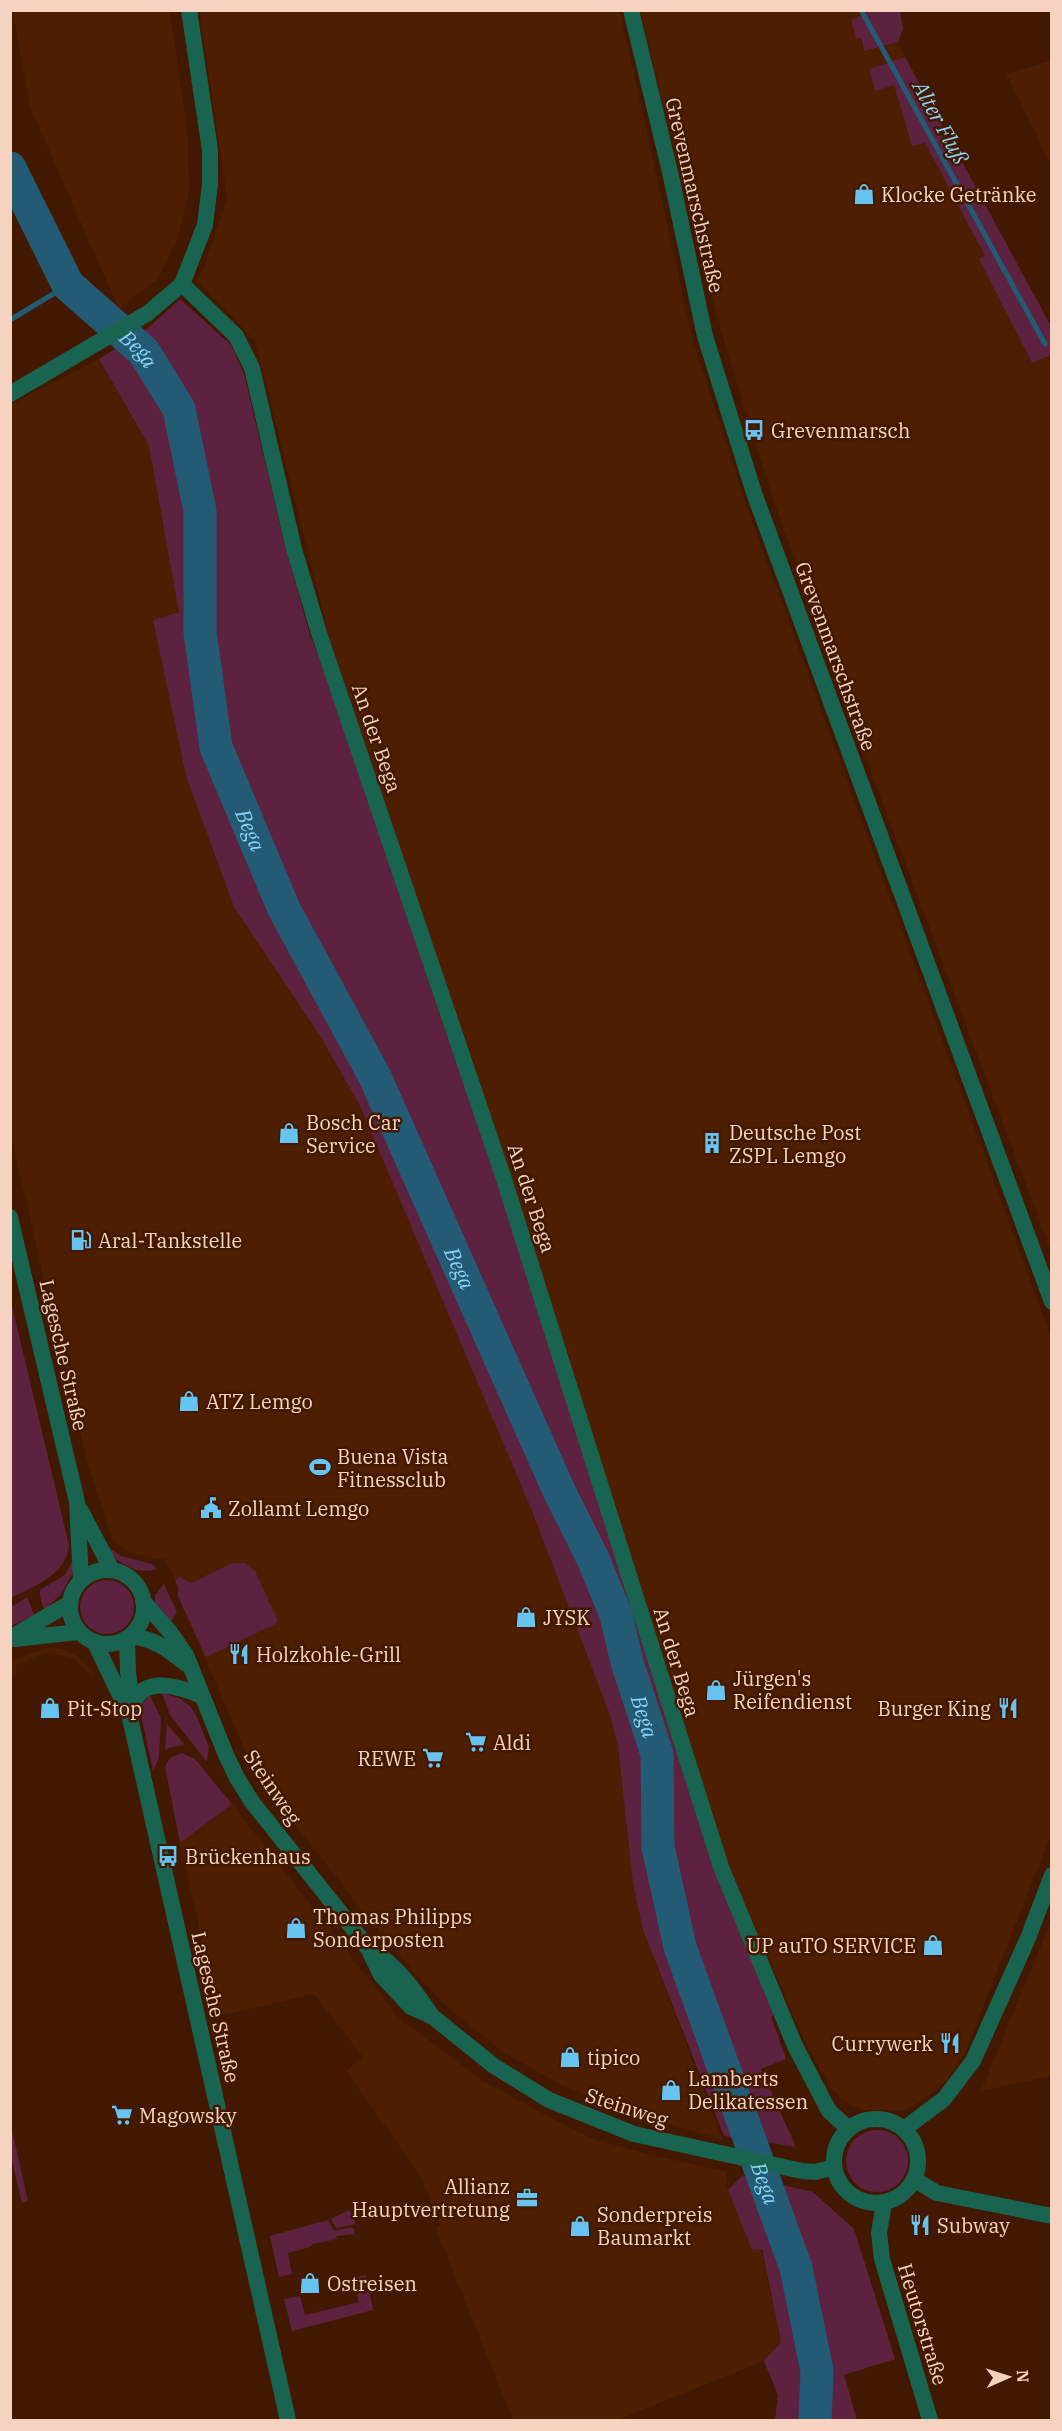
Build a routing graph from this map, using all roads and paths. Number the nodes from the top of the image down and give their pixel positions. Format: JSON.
{"nodes":[{"id":1,"x":189,"y":10,"type":"edge"},
{"id":2,"x":631,"y":10,"type":"edge"},
{"id":3,"x":182,"y":284,"type":"junction"},
{"id":4,"x":10,"y":394,"type":"edge"},
{"id":5,"x":10,"y":1217,"type":"edge"},
{"id":6,"x":1052,"y":1302,"type":"edge"},
{"id":7,"x":77,"y":1502,"type":"junction"},
{"id":8,"x":112,"y":1570,"type":"junction"},
{"id":9,"x":81,"y":1580,"type":"junction"},
{"id":10,"x":143,"y":1601,"type":"junction"},
{"id":11,"x":70,"y":1603,"type":"junction"},
{"id":12,"x":78,"y":1632,"type":"junction"},
{"id":13,"x":10,"y":1638,"type":"edge"},
{"id":14,"x":130,"y":1638,"type":"junction"},
{"id":15,"x":95,"y":1643,"type":"junction"},
{"id":16,"x":192,"y":1668,"type":"junction"},
{"id":17,"x":202,"y":1696,"type":"junction"},
{"id":18,"x":130,"y":1708,"type":"junction"},
{"id":19,"x":1052,"y":1875,"type":"edge"},
{"id":20,"x":849,"y":2129,"type":"junction"},
{"id":21,"x":904,"y":2129,"type":"junction"},
{"id":22,"x":834,"y":2167,"type":"junction"},
{"id":23,"x":915,"y":2180,"type":"junction"},
{"id":24,"x":884,"y":2203,"type":"junction"},
{"id":25,"x":1052,"y":2216,"type":"edge"},
{"id":26,"x":288,"y":2421,"type":"edge"},
{"id":27,"x":930,"y":2421,"type":"edge"}],
"edges":[{"from":1,"to":3,"type":"street"},
{"from":2,"to":6,"type":"street","name":"Grevenmarschstraße"},
{"from":3,"to":4,"type":"street"},
{"from":3,"to":20,"type":"street","name":"An der Bega"},
{"from":5,"to":7,"type":"street","name":"Lagesche Straße"},
{"from":7,"to":8,"type":"street","name":"Lagesche Straße"},
{"from":7,"to":9,"type":"street","name":"Lagesche Straße"},
{"from":8,"to":9,"type":"street"},
{"from":8,"to":10,"type":"street"},
{"from":9,"to":11,"type":"street"},
{"from":10,"to":14,"type":"street"},
{"from":10,"to":16,"type":"street","name":"Steinweg"},
{"from":11,"to":12,"type":"street"},
{"from":11,"to":13,"type":"street"},
{"from":12,"to":13,"type":"street"},
{"from":12,"to":15,"type":"street"},
{"from":14,"to":15,"type":"street"},
{"from":14,"to":16,"type":"street"},
{"from":14,"to":18,"type":"street","name":"Lagesche Straße"},
{"from":15,"to":18,"type":"street","name":"Lagesche Straße"},
{"from":16,"to":17,"type":"street","name":"Steinweg"},
{"from":17,"to":18,"type":"street"},
{"from":17,"to":22,"type":"street","name":"Steinweg"},
{"from":18,"to":26,"type":"street","name":"Lagesche Straße"},
{"from":19,"to":21,"type":"street"},
{"from":20,"to":21,"type":"street"},
{"from":20,"to":22,"type":"street"},
{"from":21,"to":23,"type":"street"},
{"from":22,"to":24,"type":"street"},
{"from":23,"to":24,"type":"street"},
{"from":23,"to":25,"type":"street"},
{"from":24,"to":27,"type":"street","name":"Heutorstraße"}]}
